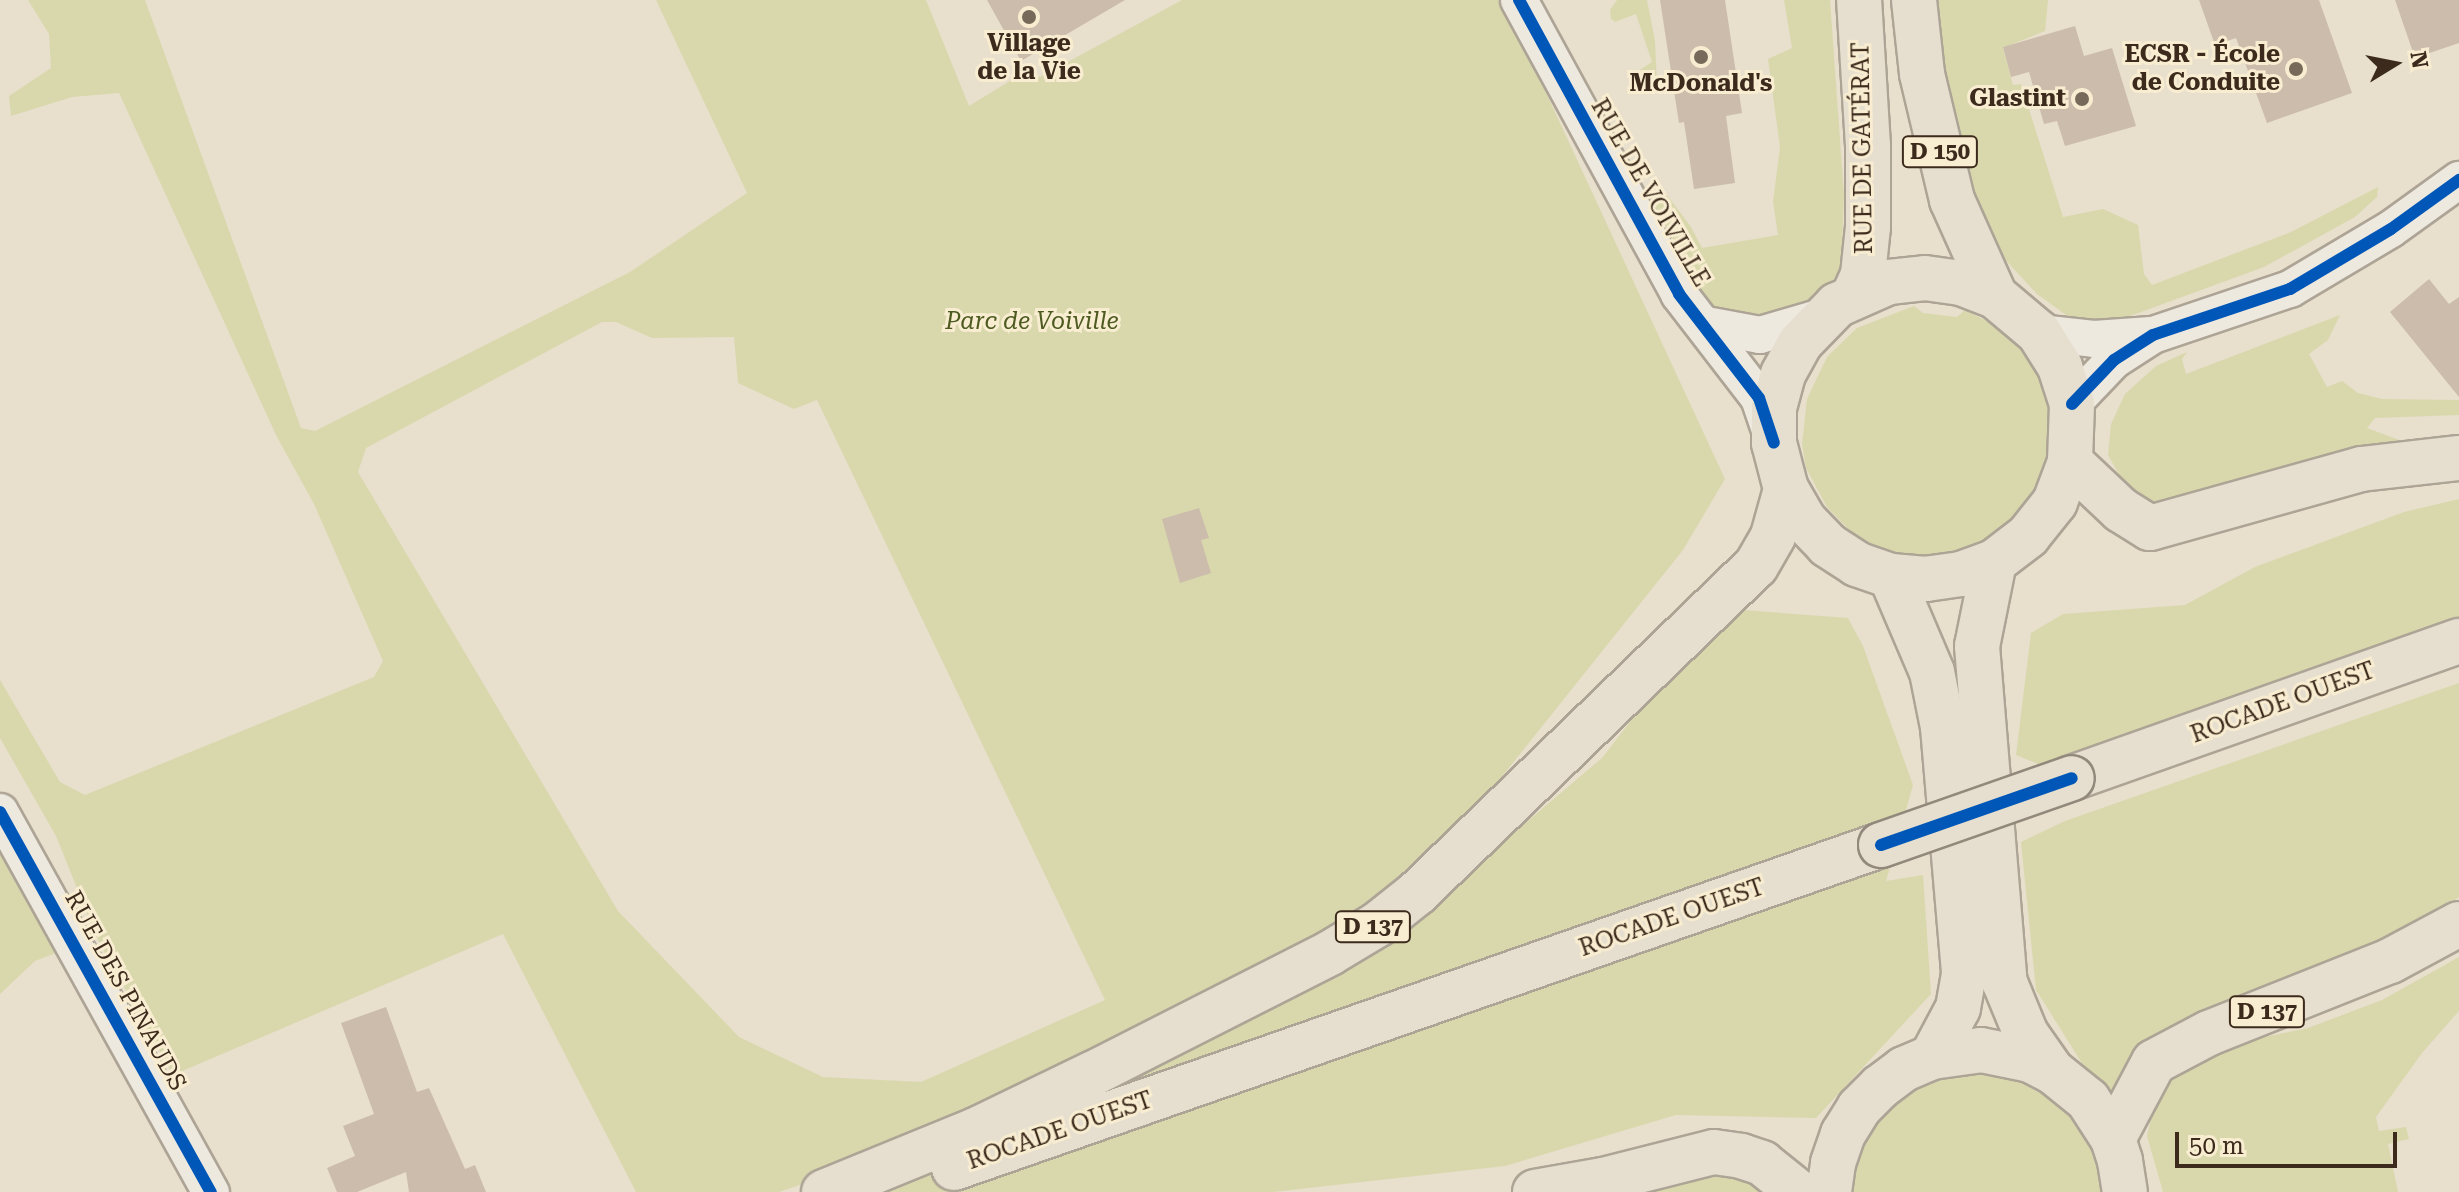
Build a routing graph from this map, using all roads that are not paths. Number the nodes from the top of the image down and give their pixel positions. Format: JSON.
{"nodes":[{"id":1,"x":1519,"y":0,"type":"edge"},
{"id":2,"x":1859,"y":0,"type":"edge"},
{"id":3,"x":1914,"y":0,"type":"edge"},
{"id":4,"x":2459,"y":180,"type":"edge"},
{"id":5,"x":1995,"y":296,"type":"junction"},
{"id":6,"x":1838,"y":306,"type":"junction"},
{"id":7,"x":1706,"y":325,"type":"junction"},
{"id":8,"x":2039,"y":333,"type":"junction"},
{"id":9,"x":2153,"y":335,"type":"junction"},
{"id":10,"x":2072,"y":404,"type":"junction"},
{"id":11,"x":1774,"y":443,"type":"junction"},
{"id":12,"x":2459,"y":458,"type":"edge"},
{"id":13,"x":2070,"y":462,"type":"junction"},
{"id":14,"x":1786,"y":489,"type":"junction"},
{"id":15,"x":1994,"y":562,"type":"junction"},
{"id":16,"x":1891,"y":576,"type":"junction"},
{"id":17,"x":2459,"y":641,"type":"edge"},
{"id":18,"x":0,"y":812,"type":"edge"},
{"id":19,"x":2459,"y":924,"type":"edge"},
{"id":20,"x":1932,"y":1057,"type":"junction"},
{"id":21,"x":2052,"y":1071,"type":"junction"},
{"id":22,"x":2113,"y":1139,"type":"junction"},
{"id":23,"x":2127,"y":1189,"type":"edge"},
{"id":24,"x":211,"y":1192,"type":"edge"},
{"id":25,"x":824,"y":1192,"type":"edge"},
{"id":26,"x":883,"y":1192,"type":"edge"},
{"id":27,"x":1535,"y":1192,"type":"edge"},
{"id":28,"x":1798,"y":1192,"type":"edge"},
{"id":29,"x":1829,"y":1192,"type":"edge"}],
"edges":[{"from":1,"to":7,"type":"street","name":"RUE DE VOIVILLE"},
{"from":2,"to":6,"type":"main road","name":"RUE DE GATÉRAT","number":"D 150"},
{"from":3,"to":5,"type":"main road","number":"D 150"},
{"from":4,"to":9,"type":"street"},
{"from":5,"to":6,"type":"main road"},
{"from":5,"to":8,"type":"main road"},
{"from":6,"to":7,"type":"street"},
{"from":6,"to":11,"type":"main road"},
{"from":7,"to":11,"type":"street","name":"RUE DE VOIVILLE"},
{"from":8,"to":9,"type":"street"},
{"from":8,"to":10,"type":"main road"},
{"from":9,"to":10,"type":"street"},
{"from":10,"to":13,"type":"main road"},
{"from":11,"to":14,"type":"main road"},
{"from":12,"to":13,"type":"main road"},
{"from":13,"to":15,"type":"main road"},
{"from":14,"to":16,"type":"main road"},
{"from":14,"to":25,"type":"main road","number":"D 137"},
{"from":15,"to":16,"type":"main road"},
{"from":15,"to":21,"type":"main road"},
{"from":16,"to":20,"type":"main road"},
{"from":17,"to":26,"type":"main road","name":"ROCADE OUEST","bridge":true},
{"from":18,"to":24,"type":"street","name":"RUE DES PINAUDS"},
{"from":19,"to":22,"type":"main road","number":"D 137"},
{"from":20,"to":21,"type":"main road"},
{"from":20,"to":29,"type":"main road"},
{"from":21,"to":22,"type":"main road"},
{"from":22,"to":23,"type":"main road"},
{"from":27,"to":28,"type":"main road"}]}
